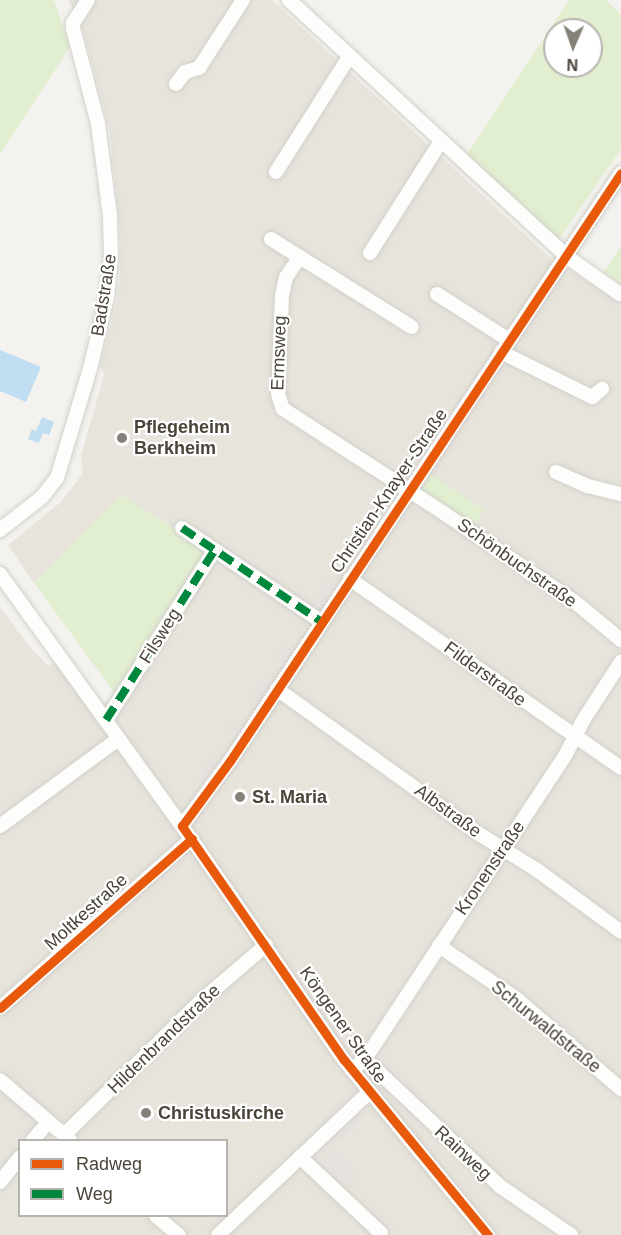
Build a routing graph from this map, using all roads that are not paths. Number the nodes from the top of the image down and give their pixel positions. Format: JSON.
{"nodes":[{"id":1,"x":88,"y":0,"type":"edge"},
{"id":2,"x":243,"y":0,"type":"edge"},
{"id":3,"x":288,"y":0,"type":"edge"},
{"id":4,"x":349,"y":57,"type":"junction"},
{"id":5,"x":176,"y":84,"type":"dead end"},
{"id":6,"x":441,"y":141,"type":"junction"},
{"id":7,"x":276,"y":172,"type":"dead end"},
{"id":8,"x":621,"y":174,"type":"edge"},
{"id":9,"x":271,"y":239,"type":"dead end"},
{"id":10,"x":370,"y":253,"type":"dead end"},
{"id":11,"x":566,"y":256,"type":"junction"},
{"id":12,"x":300,"y":257,"type":"junction"},
{"id":13,"x":437,"y":294,"type":"dead end"},
{"id":14,"x":621,"y":295,"type":"edge"},
{"id":15,"x":412,"y":327,"type":"dead end"},
{"id":16,"x":509,"y":340,"type":"junction"},
{"id":17,"x":501,"y":352,"type":"junction"},
{"id":18,"x":602,"y":389,"type":"dead end"},
{"id":19,"x":556,"y":472,"type":"dead end"},
{"id":20,"x":410,"y":490,"type":"junction"},
{"id":21,"x":621,"y":494,"type":"edge"},
{"id":22,"x":182,"y":528,"type":"dead end"},
{"id":23,"x":0,"y":530,"type":"edge"},
{"id":24,"x":214,"y":551,"type":"junction"},
{"id":25,"x":0,"y":574,"type":"edge"},
{"id":26,"x":350,"y":579,"type":"junction"},
{"id":27,"x":322,"y":622,"type":"junction"},
{"id":28,"x":621,"y":640,"type":"edge"},
{"id":29,"x":621,"y":662,"type":"edge"},
{"id":30,"x":277,"y":689,"type":"junction"},
{"id":31,"x":106,"y":720,"type":"junction"},
{"id":32,"x":575,"y":737,"type":"junction"},
{"id":33,"x":118,"y":739,"type":"junction"},
{"id":34,"x":621,"y":768,"type":"edge"},
{"id":35,"x":0,"y":826,"type":"edge"},
{"id":36,"x":182,"y":826,"type":"junction"},
{"id":37,"x":192,"y":839,"type":"junction"},
{"id":38,"x":503,"y":848,"type":"junction"},
{"id":39,"x":621,"y":932,"type":"edge"},
{"id":40,"x":266,"y":945,"type":"junction"},
{"id":41,"x":439,"y":946,"type":"junction"},
{"id":42,"x":0,"y":1008,"type":"edge"},
{"id":43,"x":365,"y":1059,"type":"junction"},
{"id":44,"x":352,"y":1070,"type":"junction"},
{"id":45,"x":0,"y":1080,"type":"edge"},
{"id":46,"x":621,"y":1089,"type":"edge"},
{"id":47,"x":369,"y":1092,"type":"junction"},
{"id":48,"x":48,"y":1122,"type":"junction"},
{"id":49,"x":67,"y":1138,"type":"edge"},
{"id":50,"x":34,"y":1139,"type":"edge"},
{"id":51,"x":300,"y":1157,"type":"junction"},
{"id":52,"x":18,"y":1160,"type":"edge"},
{"id":53,"x":0,"y":1182,"type":"edge"},
{"id":54,"x":158,"y":1217,"type":"edge"},
{"id":55,"x":381,"y":1233,"type":"dead end"},
{"id":56,"x":178,"y":1235,"type":"edge"},
{"id":57,"x":218,"y":1235,"type":"edge"},
{"id":58,"x":488,"y":1235,"type":"edge"},
{"id":59,"x":571,"y":1235,"type":"edge"}],
"edges":[{"from":1,"to":23,"type":"street","name":"Badstraße"},
{"from":2,"to":5,"type":"street"},
{"from":3,"to":4,"type":"street"},
{"from":4,"to":6,"type":"street"},
{"from":4,"to":7,"type":"street"},
{"from":6,"to":10,"type":"street"},
{"from":6,"to":11,"type":"street"},
{"from":8,"to":11,"type":"street","name":"Christian-Knayer-Straße"},
{"from":9,"to":12,"type":"street"},
{"from":11,"to":14,"type":"street"},
{"from":11,"to":16,"type":"street","name":"Christian-Knayer-Straße"},
{"from":12,"to":15,"type":"street"},
{"from":12,"to":20,"type":"street","name":"Ermsweg"},
{"from":13,"to":16,"type":"street"},
{"from":16,"to":17,"type":"street","name":"Christian-Knayer-Straße"},
{"from":17,"to":18,"type":"street"},
{"from":17,"to":20,"type":"street","name":"Christian-Knayer-Straße"},
{"from":19,"to":21,"type":"street"},
{"from":20,"to":26,"type":"street","name":"Christian-Knayer-Straße"},
{"from":20,"to":28,"type":"street","name":"Schönbuchstraße"},
{"from":22,"to":24,"type":"street"},
{"from":24,"to":27,"type":"street"},
{"from":24,"to":31,"type":"street","name":"Filsweg"},
{"from":25,"to":31,"type":"street","name":"Köngener Straße"},
{"from":26,"to":27,"type":"street","name":"Christian-Knayer-Straße"},
{"from":26,"to":32,"type":"street","name":"Filderstraße"},
{"from":27,"to":30,"type":"street","name":"Christian-Knayer-Straße"},
{"from":29,"to":32,"type":"street","name":"Kronenstraße"},
{"from":30,"to":36,"type":"street","name":"Christian-Knayer-Straße"},
{"from":30,"to":38,"type":"street","name":"Albstraße"},
{"from":31,"to":33,"type":"street","name":"Köngener Straße"},
{"from":32,"to":34,"type":"street","name":"Filderstraße"},
{"from":32,"to":38,"type":"street","name":"Kronenstraße"},
{"from":33,"to":35,"type":"street"},
{"from":33,"to":36,"type":"street","name":"Köngener Straße"},
{"from":36,"to":37,"type":"street","name":"Köngener Straße"},
{"from":37,"to":40,"type":"street","name":"Köngener Straße"},
{"from":37,"to":42,"type":"street","name":"Moltkestraße"},
{"from":38,"to":39,"type":"street","name":"Albstraße"},
{"from":38,"to":41,"type":"street","name":"Kronenstraße"},
{"from":40,"to":44,"type":"street","name":"Köngener Straße"},
{"from":40,"to":49,"type":"street","name":"Hildenbrandstraße"},
{"from":41,"to":43,"type":"street","name":"Kronenstraße"},
{"from":41,"to":46,"type":"street","name":"Schurwaldstraße"},
{"from":43,"to":44,"type":"street","name":"Kronenstraße"},
{"from":43,"to":59,"type":"street","name":"Rainweg"},
{"from":44,"to":47,"type":"street","name":"Köngener Straße"},
{"from":45,"to":48,"type":"street"},
{"from":47,"to":51,"type":"street"},
{"from":47,"to":58,"type":"street","name":"Köngener Straße"},
{"from":48,"to":49,"type":"street"},
{"from":48,"to":50,"type":"street"},
{"from":51,"to":55,"type":"street"},
{"from":51,"to":57,"type":"street"},
{"from":52,"to":53,"type":"street"},
{"from":54,"to":56,"type":"street"}]}
